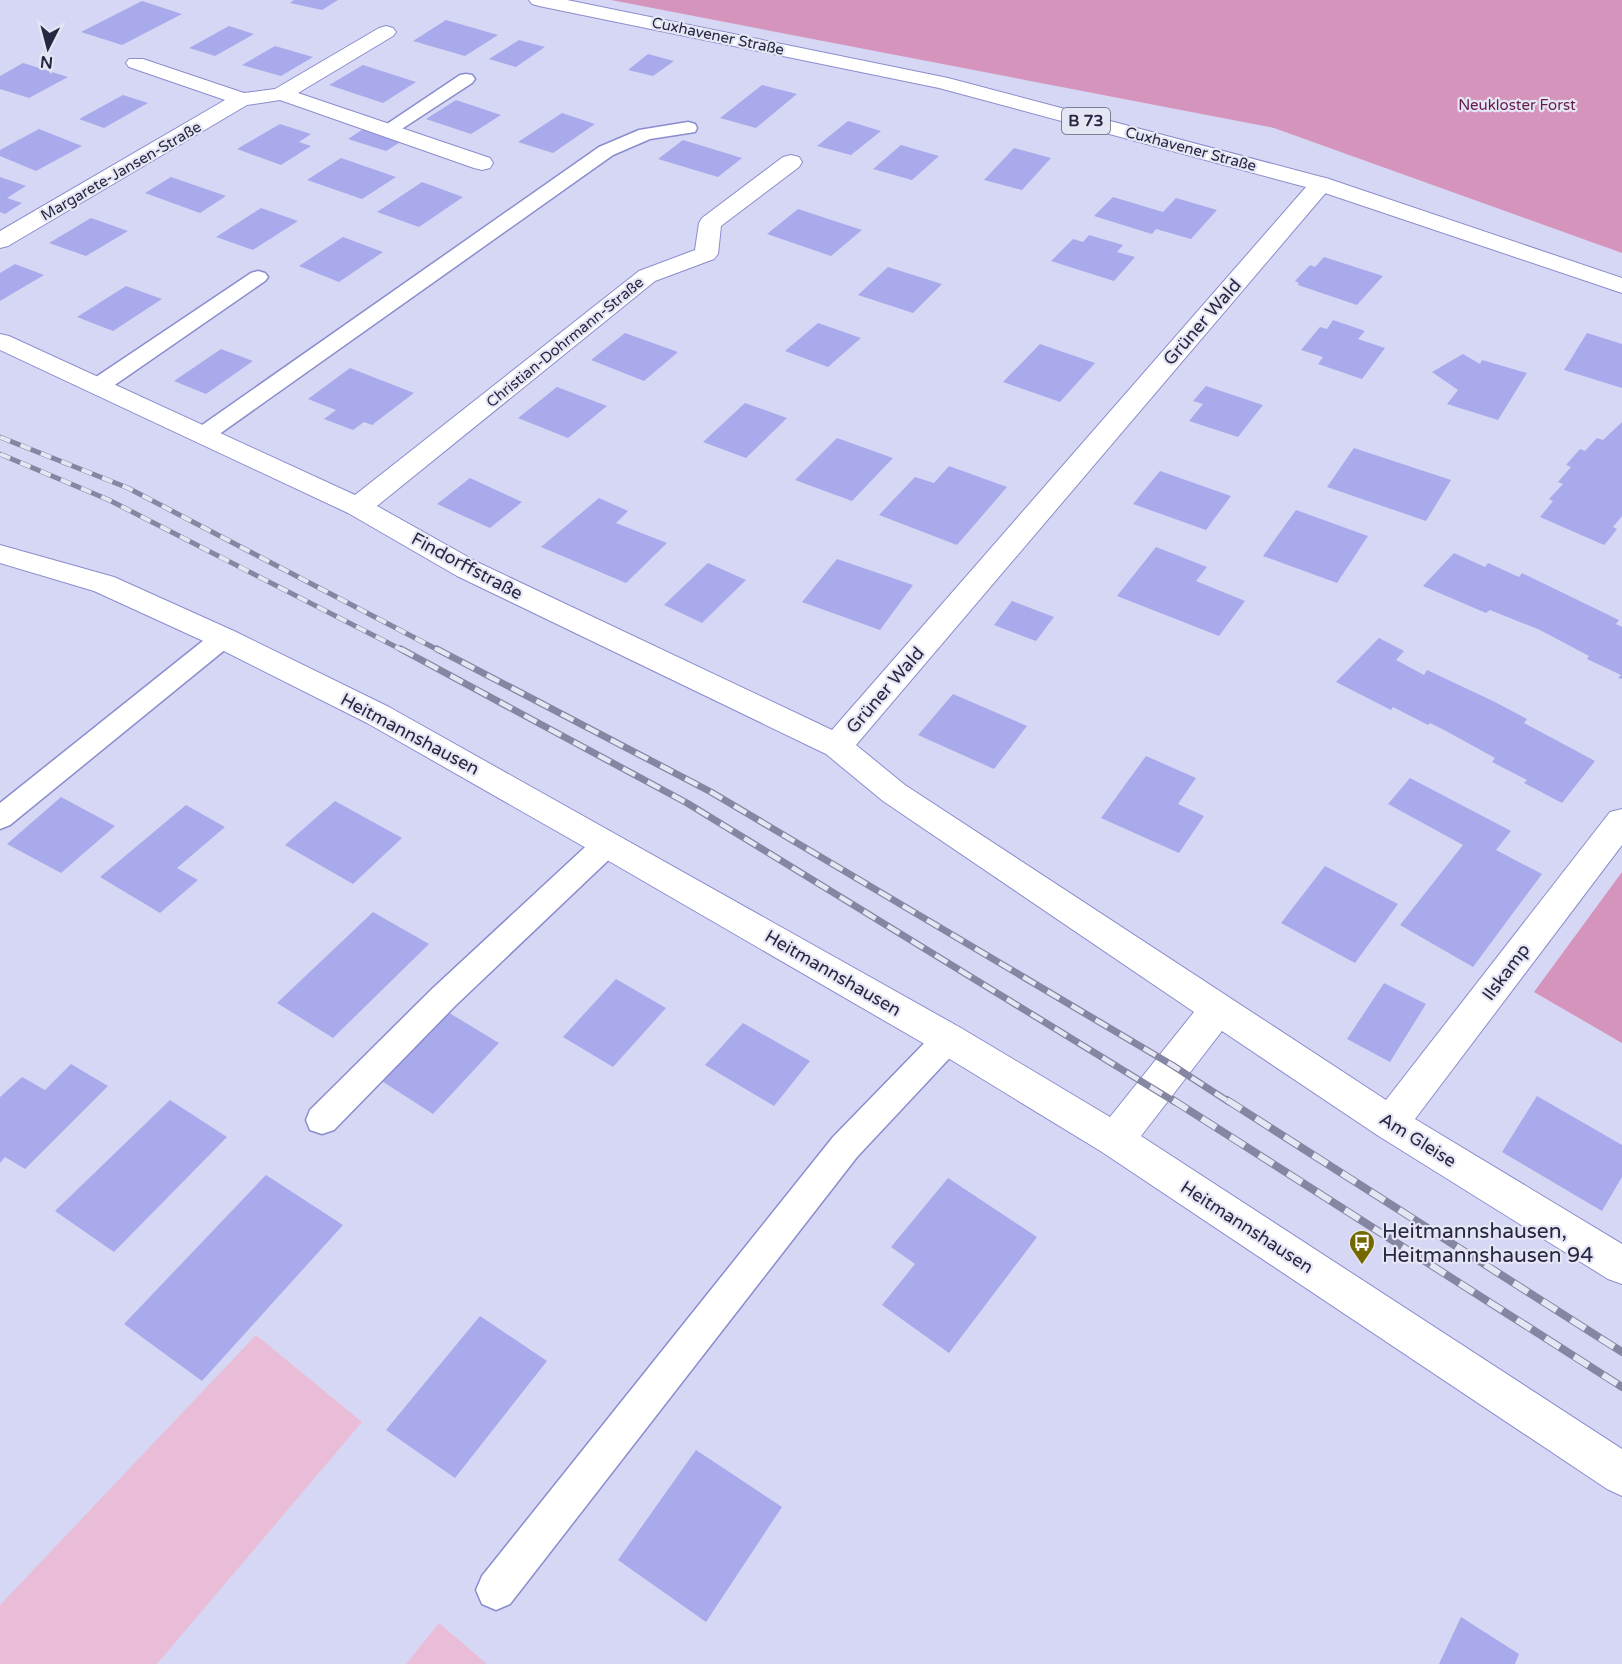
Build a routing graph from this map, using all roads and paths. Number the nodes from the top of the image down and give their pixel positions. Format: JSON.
{"nodes":[{"id":1,"x":539,"y":0,"type":"edge"},
{"id":2,"x":386,"y":32,"type":"dead end"},
{"id":3,"x":136,"y":63,"type":"dead end"},
{"id":4,"x":466,"y":79,"type":"dead end"},
{"id":5,"x":281,"y":94,"type":"junction"},
{"id":6,"x":241,"y":100,"type":"junction"},
{"id":7,"x":688,"y":128,"type":"dead end"},
{"id":8,"x":387,"y":130,"type":"junction"},
{"id":9,"x":791,"y":162,"type":"dead end"},
{"id":10,"x":482,"y":163,"type":"dead end"},
{"id":11,"x":1321,"y":184,"type":"junction"},
{"id":12,"x":0,"y":241,"type":"edge"},
{"id":13,"x":258,"y":277,"type":"dead end"},
{"id":14,"x":1622,"y":286,"type":"edge"},
{"id":15,"x":0,"y":341,"type":"edge"},
{"id":16,"x":98,"y":386,"type":"junction"},
{"id":17,"x":203,"y":435,"type":"junction"},
{"id":18,"x":358,"y":507,"type":"junction"},
{"id":19,"x":0,"y":554,"type":"edge"},
{"id":20,"x":223,"y":638,"type":"junction"},
{"id":21,"x":837,"y":746,"type":"junction"},
{"id":22,"x":0,"y":818,"type":"edge"},
{"id":23,"x":1622,"y":821,"type":"edge"},
{"id":24,"x":607,"y":844,"type":"junction"},
{"id":25,"x":1218,"y":1009,"type":"junction"},
{"id":26,"x":948,"y":1039,"type":"junction"},
{"id":27,"x":322,"y":1120,"type":"dead end"},
{"id":28,"x":1390,"y":1123,"type":"junction"},
{"id":29,"x":1115,"y":1140,"type":"junction"},
{"id":30,"x":1622,"y":1266,"type":"edge"},
{"id":31,"x":1622,"y":1474,"type":"edge"},
{"id":32,"x":496,"y":1590,"type":"dead end"}],
"edges":[{"from":1,"to":11,"type":"street","name":"Cuxhavener Straße","number":"B 73"},
{"from":2,"to":5,"type":"street","name":"Margarete-Jansen-Straße"},
{"from":3,"to":6,"type":"street"},
{"from":4,"to":8,"type":"lane"},
{"from":5,"to":6,"type":"street","name":"Margarete-Jansen-Straße"},
{"from":5,"to":8,"type":"street","name":"Margarete-Jansen-Straße"},
{"from":6,"to":12,"type":"street","name":"Margarete-Jansen-Straße"},
{"from":7,"to":17,"type":"lane"},
{"from":8,"to":10,"type":"street","name":"Margarete-Jansen-Straße"},
{"from":9,"to":18,"type":"street","name":"Christian-Dohrmann-Straße"},
{"from":11,"to":14,"type":"street","name":"Cuxhavener Straße","number":"B 73"},
{"from":11,"to":21,"type":"street","name":"Grüner Wald"},
{"from":13,"to":16,"type":"lane"},
{"from":15,"to":16,"type":"street","name":"Findorffstraße"},
{"from":16,"to":17,"type":"street","name":"Findorffstraße"},
{"from":17,"to":18,"type":"street","name":"Findorffstraße"},
{"from":18,"to":21,"type":"street","name":"Findorffstraße"},
{"from":19,"to":20,"type":"street","name":"Heitmannshausen"},
{"from":20,"to":22,"type":"lane"},
{"from":20,"to":24,"type":"street","name":"Heitmannshausen"},
{"from":21,"to":25,"type":"street","name":"Grüner Wald"},
{"from":23,"to":28,"type":"street","name":"Ilskamp"},
{"from":24,"to":26,"type":"street","name":"Heitmannshausen"},
{"from":24,"to":27,"type":"lane"},
{"from":25,"to":28,"type":"street","name":"Am Gleise"},
{"from":25,"to":29,"type":"street"},
{"from":26,"to":29,"type":"street","name":"Heitmannshausen"},
{"from":26,"to":32,"type":"lane"},
{"from":28,"to":30,"type":"street","name":"Am Gleise"},
{"from":29,"to":31,"type":"street","name":"Heitmannshausen"}]}
